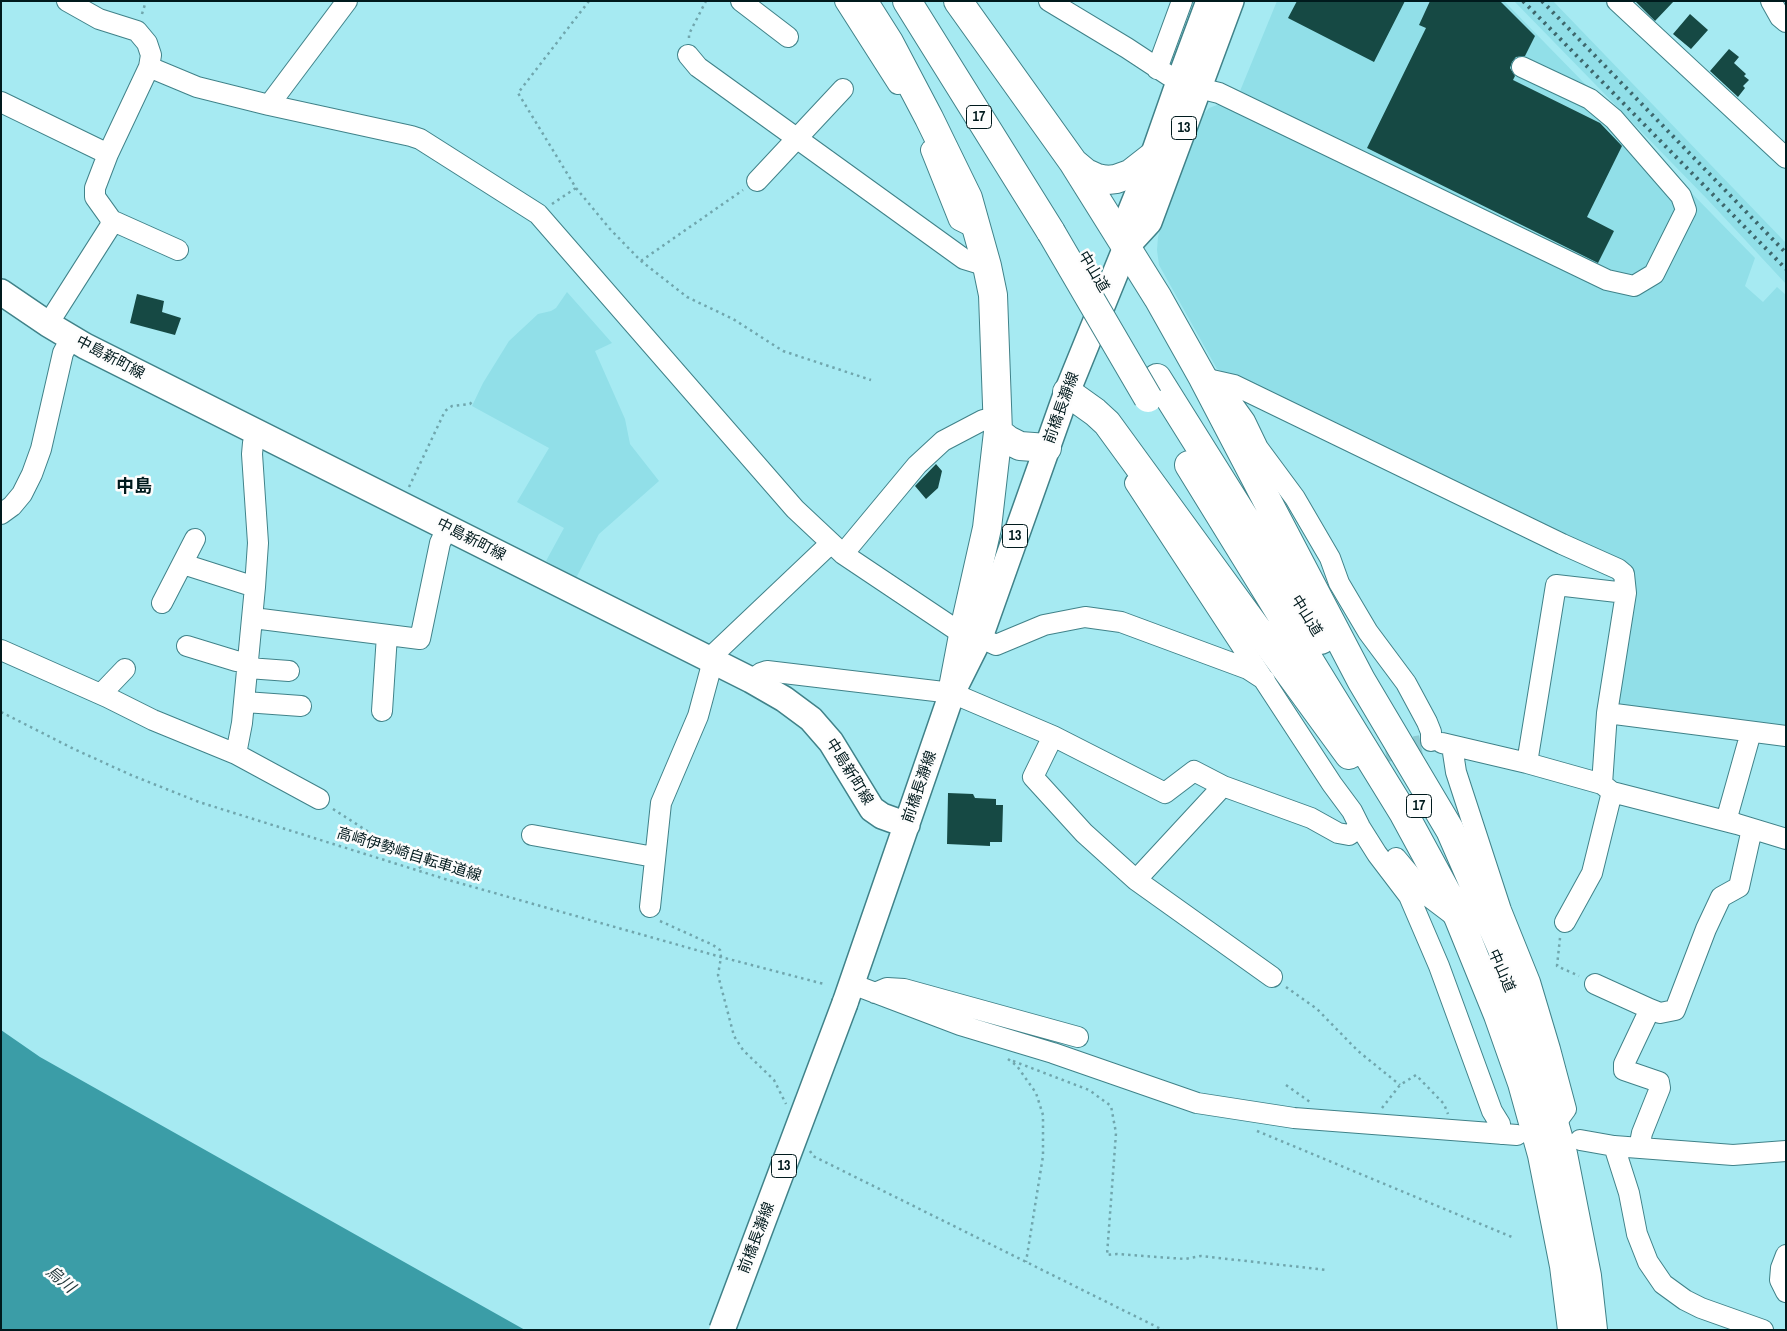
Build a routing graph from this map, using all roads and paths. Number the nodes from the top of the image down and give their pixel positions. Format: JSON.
{"nodes":[{"id":1,"x":67,"y":1,"type":"edge"},
{"id":2,"x":347,"y":1,"type":"edge"},
{"id":3,"x":589,"y":1,"type":"edge"},
{"id":4,"x":706,"y":1,"type":"edge"},
{"id":5,"x":741,"y":1,"type":"edge"},
{"id":6,"x":845,"y":1,"type":"edge"},
{"id":7,"x":863,"y":1,"type":"edge"},
{"id":8,"x":907,"y":1,"type":"edge"},
{"id":9,"x":926,"y":1,"type":"edge"},
{"id":10,"x":958,"y":1,"type":"edge"},
{"id":11,"x":1049,"y":1,"type":"edge"},
{"id":12,"x":1181,"y":1,"type":"edge"},
{"id":13,"x":1209,"y":1,"type":"edge"},
{"id":14,"x":1231,"y":1,"type":"edge"},
{"id":15,"x":1616,"y":1,"type":"edge"},
{"id":16,"x":1771,"y":1,"type":"edge"},
{"id":17,"x":1786,"y":22,"type":"edge"},
{"id":18,"x":788,"y":37,"type":"dead end"},
{"id":19,"x":688,"y":55,"type":"joint"},
{"id":20,"x":149,"y":66,"type":"junction"},
{"id":21,"x":1522,"y":67,"type":"dead end"},
{"id":22,"x":1157,"y":69,"type":"junction"},
{"id":23,"x":1189,"y":83,"type":"junction"},
{"id":24,"x":843,"y":89,"type":"dead end"},
{"id":25,"x":1,"y":102,"type":"edge"},
{"id":26,"x":269,"y":105,"type":"junction"},
{"id":27,"x":796,"y":139,"type":"junction"},
{"id":28,"x":108,"y":154,"type":"junction"},
{"id":29,"x":1153,"y":156,"type":"junction"},
{"id":30,"x":1786,"y":158,"type":"edge"},
{"id":31,"x":1073,"y":162,"type":"junction"},
{"id":32,"x":757,"y":181,"type":"joint"},
{"id":33,"x":576,"y":188,"type":"junction"},
{"id":34,"x":538,"y":214,"type":"junction"},
{"id":35,"x":111,"y":220,"type":"junction"},
{"id":36,"x":1057,"y":227,"type":"junction"},
{"id":37,"x":977,"y":229,"type":"junction"},
{"id":38,"x":1126,"y":247,"type":"junction"},
{"id":39,"x":178,"y":250,"type":"dead end"},
{"id":40,"x":641,"y":261,"type":"junction"},
{"id":41,"x":987,"y":266,"type":"junction"},
{"id":42,"x":1,"y":292,"type":"edge"},
{"id":43,"x":48,"y":324,"type":"junction"},
{"id":44,"x":71,"y":338,"type":"junction"},
{"id":45,"x":871,"y":380,"type":"dead end"},
{"id":46,"x":1210,"y":380,"type":"junction"},
{"id":47,"x":1152,"y":388,"type":"junction"},
{"id":48,"x":1067,"y":392,"type":"junction"},
{"id":49,"x":473,"y":400,"type":"dead end"},
{"id":50,"x":999,"y":425,"type":"junction"},
{"id":51,"x":258,"y":433,"type":"junction"},
{"id":52,"x":1047,"y":448,"type":"junction"},
{"id":53,"x":1112,"y":448,"type":"dead end"},
{"id":54,"x":401,"y":504,"type":"junction"},
{"id":55,"x":1,"y":514,"type":"edge"},
{"id":56,"x":447,"y":528,"type":"junction"},
{"id":57,"x":195,"y":539,"type":"dead end"},
{"id":58,"x":837,"y":548,"type":"junction"},
{"id":59,"x":183,"y":564,"type":"junction"},
{"id":60,"x":256,"y":587,"type":"junction"},
{"id":61,"x":1626,"y":593,"type":"junction"},
{"id":62,"x":162,"y":603,"type":"dead end"},
{"id":63,"x":253,"y":618,"type":"junction"},
{"id":64,"x":972,"y":634,"type":"junction"},
{"id":65,"x":386,"y":635,"type":"junction"},
{"id":66,"x":187,"y":646,"type":"dead end"},
{"id":67,"x":4,"y":657,"type":"edge"},
{"id":68,"x":713,"y":662,"type":"junction"},
{"id":69,"x":248,"y":665,"type":"junction"},
{"id":70,"x":125,"y":669,"type":"dead end"},
{"id":71,"x":290,"y":671,"type":"dead end"},
{"id":72,"x":751,"y":680,"type":"junction"},
{"id":73,"x":1265,"y":680,"type":"junction"},
{"id":74,"x":952,"y":693,"type":"junction"},
{"id":75,"x":101,"y":694,"type":"junction"},
{"id":76,"x":245,"y":702,"type":"junction"},
{"id":77,"x":301,"y":706,"type":"dead end"},
{"id":78,"x":1,"y":712,"type":"edge"},
{"id":79,"x":382,"y":712,"type":"dead end"},
{"id":80,"x":1606,"y":713,"type":"junction"},
{"id":81,"x":1751,"y":732,"type":"junction"},
{"id":82,"x":1053,"y":736,"type":"junction"},
{"id":83,"x":1786,"y":736,"type":"edge"},
{"id":84,"x":1452,"y":746,"type":"junction"},
{"id":85,"x":236,"y":754,"type":"junction"},
{"id":86,"x":1527,"y":763,"type":"junction"},
{"id":87,"x":1223,"y":786,"type":"junction"},
{"id":88,"x":1607,"y":788,"type":"junction"},
{"id":89,"x":319,"y":799,"type":"joint"},
{"id":90,"x":1356,"y":819,"type":"junction"},
{"id":91,"x":1726,"y":821,"type":"junction"},
{"id":92,"x":907,"y":825,"type":"junction"},
{"id":93,"x":1752,"y":829,"type":"junction"},
{"id":94,"x":532,"y":834,"type":"dead end"},
{"id":95,"x":1786,"y":839,"type":"edge"},
{"id":96,"x":654,"y":857,"type":"junction"},
{"id":97,"x":423,"y":872,"type":"junction"},
{"id":98,"x":1136,"y":880,"type":"junction"},
{"id":99,"x":1448,"y":895,"type":"junction"},
{"id":100,"x":650,"y":907,"type":"joint"},
{"id":101,"x":1459,"y":919,"type":"junction"},
{"id":102,"x":1565,"y":922,"type":"joint"},
{"id":103,"x":721,"y":957,"type":"junction"},
{"id":104,"x":1272,"y":977,"type":"joint"},
{"id":105,"x":824,"y":984,"type":"dead end"},
{"id":106,"x":1595,"y":984,"type":"joint"},
{"id":107,"x":857,"y":993,"type":"junction"},
{"id":108,"x":1650,"y":1009,"type":"junction"},
{"id":109,"x":1529,"y":1036,"type":"junction"},
{"id":110,"x":1078,"y":1037,"type":"dead end"},
{"id":111,"x":1286,"y":1084,"type":"dead end"},
{"id":112,"x":1400,"y":1085,"type":"junction"},
{"id":113,"x":1312,"y":1103,"type":"dead end"},
{"id":114,"x":787,"y":1105,"type":"dead end"},
{"id":115,"x":1374,"y":1107,"type":"dead end"},
{"id":116,"x":1554,"y":1124,"type":"junction"},
{"id":117,"x":1250,"y":1128,"type":"dead end"},
{"id":118,"x":1454,"y":1129,"type":"junction"},
{"id":119,"x":1580,"y":1140,"type":"dead end"},
{"id":120,"x":1614,"y":1146,"type":"junction"},
{"id":121,"x":808,"y":1148,"type":"dead end"},
{"id":122,"x":1639,"y":1148,"type":"junction"},
{"id":123,"x":1786,"y":1151,"type":"edge"},
{"id":124,"x":1512,"y":1237,"type":"dead end"},
{"id":125,"x":1786,"y":1255,"type":"edge"},
{"id":126,"x":1026,"y":1262,"type":"junction"},
{"id":127,"x":1327,"y":1270,"type":"dead end"},
{"id":128,"x":1576,"y":1271,"type":"junction"},
{"id":129,"x":1786,"y":1292,"type":"edge"},
{"id":130,"x":722,"y":1330,"type":"edge"},
{"id":131,"x":1163,"y":1330,"type":"edge"},
{"id":132,"x":1572,"y":1330,"type":"edge"},
{"id":133,"x":1593,"y":1330,"type":"edge"},
{"id":134,"x":1763,"y":1330,"type":"edge"}],
"edges":[{"from":1,"to":20,"type":"street"},
{"from":2,"to":26,"type":"street"},
{"from":3,"to":33,"type":"path"},
{"from":4,"to":19,"type":"path"},
{"from":5,"to":18,"type":"street"},
{"from":6,"to":37,"type":"street"},
{"from":7,"to":37,"type":"highway"},
{"from":8,"to":36,"type":"highway","name":"中山道","number":"17"},
{"from":9,"to":36,"type":"highway","name":"中山道","number":"17"},
{"from":10,"to":31,"type":"highway","number":"17"},
{"from":11,"to":22,"type":"street"},
{"from":12,"to":22,"type":"street"},
{"from":13,"to":23,"type":"main road","name":"前橋長瀞線","number":"13"},
{"from":14,"to":23,"type":"main road","name":"前橋長瀞線","number":"13"},
{"from":15,"to":30,"type":"street"},
{"from":16,"to":17,"type":"street"},
{"from":19,"to":27,"type":"street"},
{"from":20,"to":26,"type":"street"},
{"from":20,"to":28,"type":"street"},
{"from":21,"to":23,"type":"street"},
{"from":22,"to":23,"type":"street"},
{"from":23,"to":29,"type":"main road","name":"前橋長瀞線","number":"13"},
{"from":23,"to":38,"type":"main road","name":"前橋長瀞線","number":"13"},
{"from":24,"to":27,"type":"street"},
{"from":25,"to":28,"type":"street"},
{"from":26,"to":34,"type":"street"},
{"from":27,"to":32,"type":"street"},
{"from":27,"to":41,"type":"street"},
{"from":28,"to":35,"type":"street"},
{"from":29,"to":31,"type":"highway"},
{"from":29,"to":38,"type":"main road","name":"前橋長瀞線","number":"13"},
{"from":31,"to":38,"type":"highway","number":"17"},
{"from":32,"to":40,"type":"path"},
{"from":33,"to":34,"type":"path"},
{"from":33,"to":40,"type":"path"},
{"from":34,"to":58,"type":"street"},
{"from":35,"to":39,"type":"street"},
{"from":35,"to":43,"type":"street"},
{"from":36,"to":47,"type":"highway","name":"中山道","number":"17"},
{"from":37,"to":41,"type":"highway"},
{"from":38,"to":46,"type":"highway","number":"17"},
{"from":38,"to":48,"type":"main road","name":"前橋長瀞線","number":"13"},
{"from":40,"to":45,"type":"path"},
{"from":41,"to":50,"type":"highway"},
{"from":42,"to":43,"type":"main road","name":"中島新町線"},
{"from":43,"to":44,"type":"main road","name":"中島新町線"},
{"from":44,"to":51,"type":"main road","name":"中島新町線"},
{"from":44,"to":55,"type":"street"},
{"from":46,"to":61,"type":"street"},
{"from":46,"to":84,"type":"street"},
{"from":46,"to":109,"type":"highway","number":"17"},
{"from":47,"to":99,"type":"highway","name":"中山道","number":"17"},
{"from":47,"to":109,"type":"highway","name":"中山道","number":"17"},
{"from":48,"to":52,"type":"main road","name":"前橋長瀞線","number":"13"},
{"from":48,"to":99,"type":"highway","number":"17"},
{"from":49,"to":54,"type":"path"},
{"from":50,"to":52,"type":"highway"},
{"from":50,"to":58,"type":"street"},
{"from":50,"to":64,"type":"highway"},
{"from":51,"to":54,"type":"main road","name":"中島新町線"},
{"from":51,"to":60,"type":"street"},
{"from":52,"to":64,"type":"main road","name":"前橋長瀞線","number":"13"},
{"from":53,"to":73,"type":"street"},
{"from":54,"to":56,"type":"main road","name":"中島新町線"},
{"from":56,"to":65,"type":"street"},
{"from":56,"to":68,"type":"main road","name":"中島新町線"},
{"from":57,"to":59,"type":"street"},
{"from":58,"to":64,"type":"street"},
{"from":58,"to":68,"type":"street"},
{"from":59,"to":60,"type":"street"},
{"from":59,"to":62,"type":"street"},
{"from":60,"to":63,"type":"street"},
{"from":61,"to":80,"type":"street"},
{"from":61,"to":86,"type":"street"},
{"from":63,"to":65,"type":"street"},
{"from":63,"to":69,"type":"street"},
{"from":64,"to":73,"type":"street"},
{"from":64,"to":74,"type":"highway"},
{"from":65,"to":79,"type":"street"},
{"from":66,"to":69,"type":"street"},
{"from":67,"to":75,"type":"street"},
{"from":68,"to":72,"type":"main road","name":"中島新町線"},
{"from":68,"to":96,"type":"street"},
{"from":69,"to":71,"type":"street"},
{"from":69,"to":76,"type":"street"},
{"from":70,"to":75,"type":"street"},
{"from":72,"to":74,"type":"street"},
{"from":72,"to":92,"type":"main road","name":"中島新町線"},
{"from":73,"to":90,"type":"street"},
{"from":74,"to":82,"type":"street"},
{"from":74,"to":92,"type":"main road","name":"前橋長瀞線","number":"13"},
{"from":75,"to":85,"type":"street"},
{"from":76,"to":77,"type":"street"},
{"from":76,"to":85,"type":"street"},
{"from":78,"to":97,"type":"path","name":"高崎伊勢崎自転車道線"},
{"from":80,"to":81,"type":"street"},
{"from":80,"to":88,"type":"street"},
{"from":81,"to":83,"type":"street"},
{"from":81,"to":91,"type":"street"},
{"from":82,"to":87,"type":"street"},
{"from":82,"to":98,"type":"street"},
{"from":84,"to":86,"type":"street"},
{"from":84,"to":116,"type":"street"},
{"from":85,"to":89,"type":"street"},
{"from":86,"to":88,"type":"street"},
{"from":87,"to":90,"type":"street"},
{"from":87,"to":98,"type":"street"},
{"from":88,"to":91,"type":"street"},
{"from":88,"to":102,"type":"street"},
{"from":89,"to":97,"type":"path"},
{"from":90,"to":101,"type":"street"},
{"from":90,"to":118,"type":"street"},
{"from":91,"to":93,"type":"street"},
{"from":92,"to":107,"type":"main road","name":"前橋長瀞線","number":"13"},
{"from":93,"to":95,"type":"street"},
{"from":93,"to":108,"type":"street"},
{"from":94,"to":96,"type":"street"},
{"from":96,"to":100,"type":"street"},
{"from":97,"to":103,"type":"path","name":"高崎伊勢崎自転車道線"},
{"from":98,"to":104,"type":"street"},
{"from":99,"to":101,"type":"highway","name":"中山道","number":"17"},
{"from":100,"to":103,"type":"path"},
{"from":101,"to":128,"type":"highway","name":"中山道","number":"17"},
{"from":102,"to":106,"type":"path"},
{"from":103,"to":105,"type":"path","name":"高崎伊勢崎自転車道線"},
{"from":103,"to":114,"type":"path"},
{"from":104,"to":112,"type":"path"},
{"from":106,"to":108,"type":"street"},
{"from":107,"to":110,"type":"street"},
{"from":107,"to":118,"type":"street"},
{"from":107,"to":130,"type":"main road","name":"前橋長瀞線","number":"13","bridge":true},
{"from":108,"to":122,"type":"street"},
{"from":109,"to":116,"type":"highway","name":"中山道","number":"17"},
{"from":111,"to":113,"type":"path"},
{"from":112,"to":115,"type":"path"},
{"from":112,"to":118,"type":"path"},
{"from":116,"to":128,"type":"highway","name":"中山道","number":"17"},
{"from":117,"to":124,"type":"path"},
{"from":119,"to":120,"type":"street"},
{"from":120,"to":122,"type":"street"},
{"from":120,"to":134,"type":"street"},
{"from":121,"to":126,"type":"path"},
{"from":122,"to":123,"type":"street"},
{"from":125,"to":129,"type":"street"},
{"from":126,"to":127,"type":"path"},
{"from":126,"to":131,"type":"path"},
{"from":128,"to":132,"type":"highway","number":"17"},
{"from":128,"to":133,"type":"highway","number":"17"}]}
